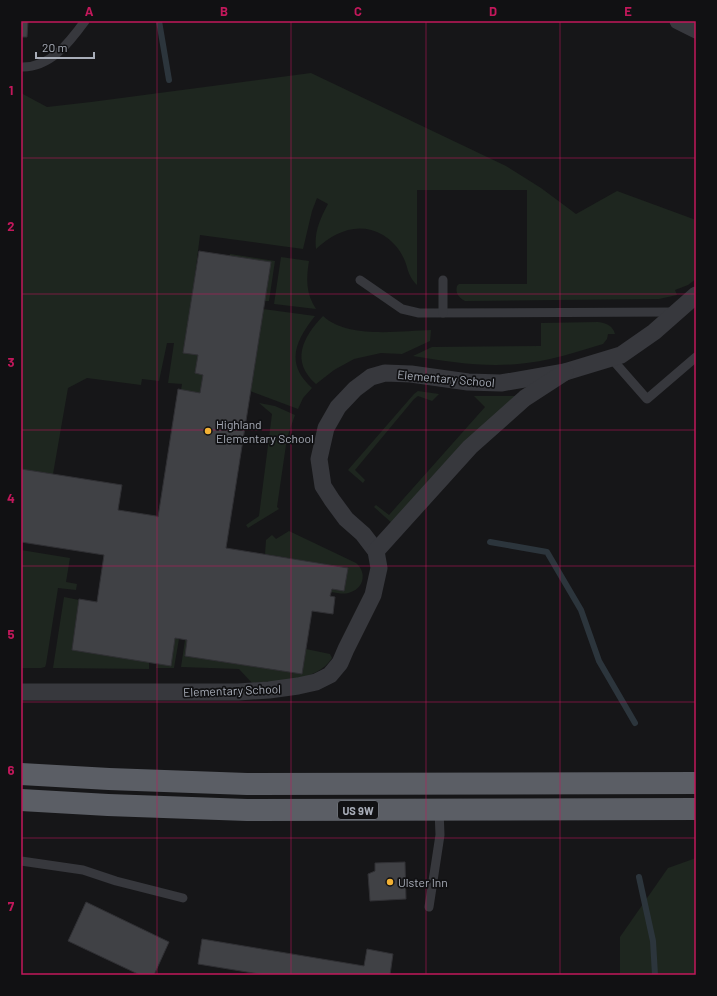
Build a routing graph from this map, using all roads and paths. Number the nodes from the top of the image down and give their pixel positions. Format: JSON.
{"nodes":[{"id":1,"x":85,"y":21,"type":"edge"},
{"id":2,"x":678,"y":21,"type":"edge"},
{"id":3,"x":696,"y":30,"type":"edge"},
{"id":4,"x":21,"y":67,"type":"edge"},
{"id":5,"x":360,"y":280,"type":"dead end"},
{"id":6,"x":443,"y":280,"type":"dead end"},
{"id":7,"x":696,"y":295,"type":"edge"},
{"id":8,"x":677,"y":312,"type":"junction"},
{"id":9,"x":443,"y":313,"type":"junction"},
{"id":10,"x":696,"y":357,"type":"edge"},
{"id":11,"x":611,"y":358,"type":"junction"},
{"id":12,"x":565,"y":372,"type":"junction"},
{"id":13,"x":376,"y":551,"type":"junction"},
{"id":14,"x":21,"y":692,"type":"edge"},
{"id":15,"x":21,"y":774,"type":"edge"},
{"id":16,"x":696,"y":783,"type":"edge"},
{"id":17,"x":21,"y":800,"type":"edge"},
{"id":18,"x":439,"y":810,"type":"junction"},
{"id":19,"x":696,"y":810,"type":"edge"},
{"id":20,"x":21,"y":861,"type":"edge"},
{"id":21,"x":183,"y":898,"type":"dead end"},
{"id":22,"x":429,"y":907,"type":"dead end"}],
"edges":[{"from":1,"to":4,"type":"lane"},
{"from":2,"to":3,"type":"street"},
{"from":5,"to":9,"type":"lane"},
{"from":6,"to":9,"type":"lane"},
{"from":7,"to":8,"type":"street","name":"Elementary School"},
{"from":8,"to":9,"type":"lane"},
{"from":8,"to":11,"type":"street","name":"Elementary School"},
{"from":10,"to":11,"type":"lane"},
{"from":11,"to":12,"type":"street","name":"Elementary School"},
{"from":12,"to":13,"type":"street","name":"Elementary School"},
{"from":12,"to":13,"type":"street","name":"Elementary School"},
{"from":13,"to":14,"type":"street","name":"Elementary School"},
{"from":15,"to":16,"type":"highway","number":"US 9W"},
{"from":17,"to":18,"type":"highway","number":"US 9W"},
{"from":18,"to":19,"type":"highway","number":"US 9W"},
{"from":18,"to":22,"type":"lane"},
{"from":20,"to":21,"type":"lane"}]}
